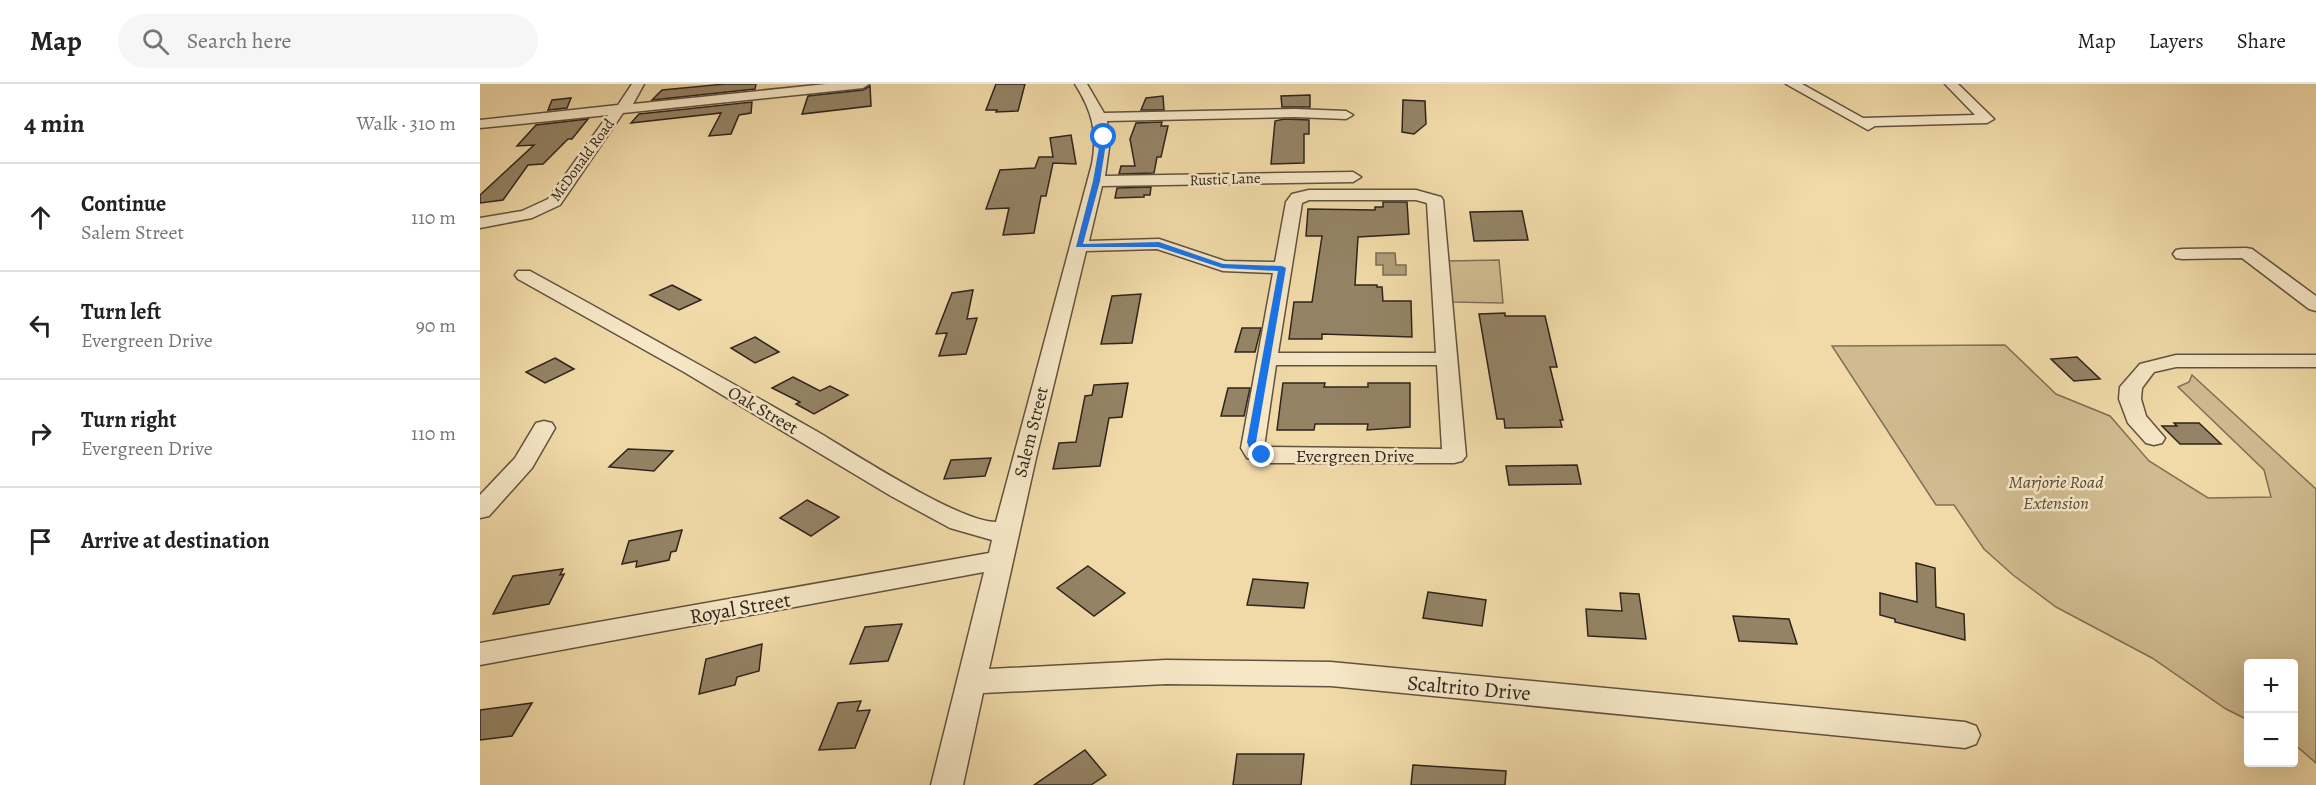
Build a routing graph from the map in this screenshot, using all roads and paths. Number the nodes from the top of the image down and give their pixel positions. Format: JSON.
{"nodes":[{"id":1,"x":638,"y":84,"type":"edge"},
{"id":2,"x":863,"y":84,"type":"edge"},
{"id":3,"x":1081,"y":84,"type":"edge"},
{"id":4,"x":1792,"y":84,"type":"edge"},
{"id":5,"x":1951,"y":84,"type":"edge"},
{"id":6,"x":776,"y":89,"type":"edge"},
{"id":7,"x":620,"y":109,"type":"junction"},
{"id":8,"x":1346,"y":115,"type":"dead end"},
{"id":9,"x":1101,"y":117,"type":"junction"},
{"id":10,"x":480,"y":124,"type":"edge"},
{"id":11,"x":1353,"y":177,"type":"dead end"},
{"id":12,"x":1097,"y":181,"type":"junction"},
{"id":13,"x":480,"y":223,"type":"edge"},
{"id":14,"x":1079,"y":246,"type":"junction"},
{"id":15,"x":2182,"y":254,"type":"dead end"},
{"id":16,"x":1282,"y":268,"type":"junction"},
{"id":17,"x":524,"y":275,"type":"dead end"},
{"id":18,"x":2316,"y":305,"type":"edge"},
{"id":19,"x":1266,"y":359,"type":"junction"},
{"id":20,"x":1447,"y":359,"type":"junction"},
{"id":21,"x":2316,"y":362,"type":"edge"},
{"id":22,"x":544,"y":428,"type":"dead end"},
{"id":23,"x":2154,"y":438,"type":"dead end"},
{"id":24,"x":480,"y":510,"type":"edge"},
{"id":25,"x":1007,"y":531,"type":"junction"},
{"id":26,"x":1000,"y":560,"type":"junction"},
{"id":27,"x":480,"y":654,"type":"edge"},
{"id":28,"x":971,"y":682,"type":"junction"},
{"id":29,"x":1965,"y":735,"type":"dead end"},
{"id":30,"x":947,"y":785,"type":"edge"}],
"edges":[{"from":1,"to":7,"type":"street"},
{"from":2,"to":6,"type":"street","name":"McDonald Road"},
{"from":3,"to":9,"type":"street","name":"Salem Street"},
{"from":4,"to":5,"type":"street"},
{"from":6,"to":7,"type":"street","name":"McDonald Road"},
{"from":7,"to":10,"type":"street"},
{"from":7,"to":13,"type":"street","name":"McDonald Road"},
{"from":8,"to":9,"type":"street"},
{"from":9,"to":12,"type":"street","name":"Salem Street"},
{"from":11,"to":12,"type":"street","name":"Rustic Lane"},
{"from":12,"to":14,"type":"street","name":"Salem Street"},
{"from":14,"to":16,"type":"street"},
{"from":14,"to":25,"type":"street","name":"Salem Street"},
{"from":15,"to":18,"type":"street"},
{"from":16,"to":19,"type":"street","name":"Evergreen Drive"},
{"from":16,"to":20,"type":"street","name":"Evergreen Drive"},
{"from":17,"to":25,"type":"street","name":"Oak Street"},
{"from":19,"to":20,"type":"street"},
{"from":19,"to":20,"type":"street","name":"Evergreen Drive"},
{"from":21,"to":23,"type":"street"},
{"from":22,"to":24,"type":"street"},
{"from":25,"to":26,"type":"street","name":"Salem Street"},
{"from":26,"to":27,"type":"street","name":"Royal Street"},
{"from":26,"to":28,"type":"street","name":"Salem Street"},
{"from":28,"to":29,"type":"street","name":"Scaltrito Drive"},
{"from":28,"to":30,"type":"street","name":"Salem Street"}]}
